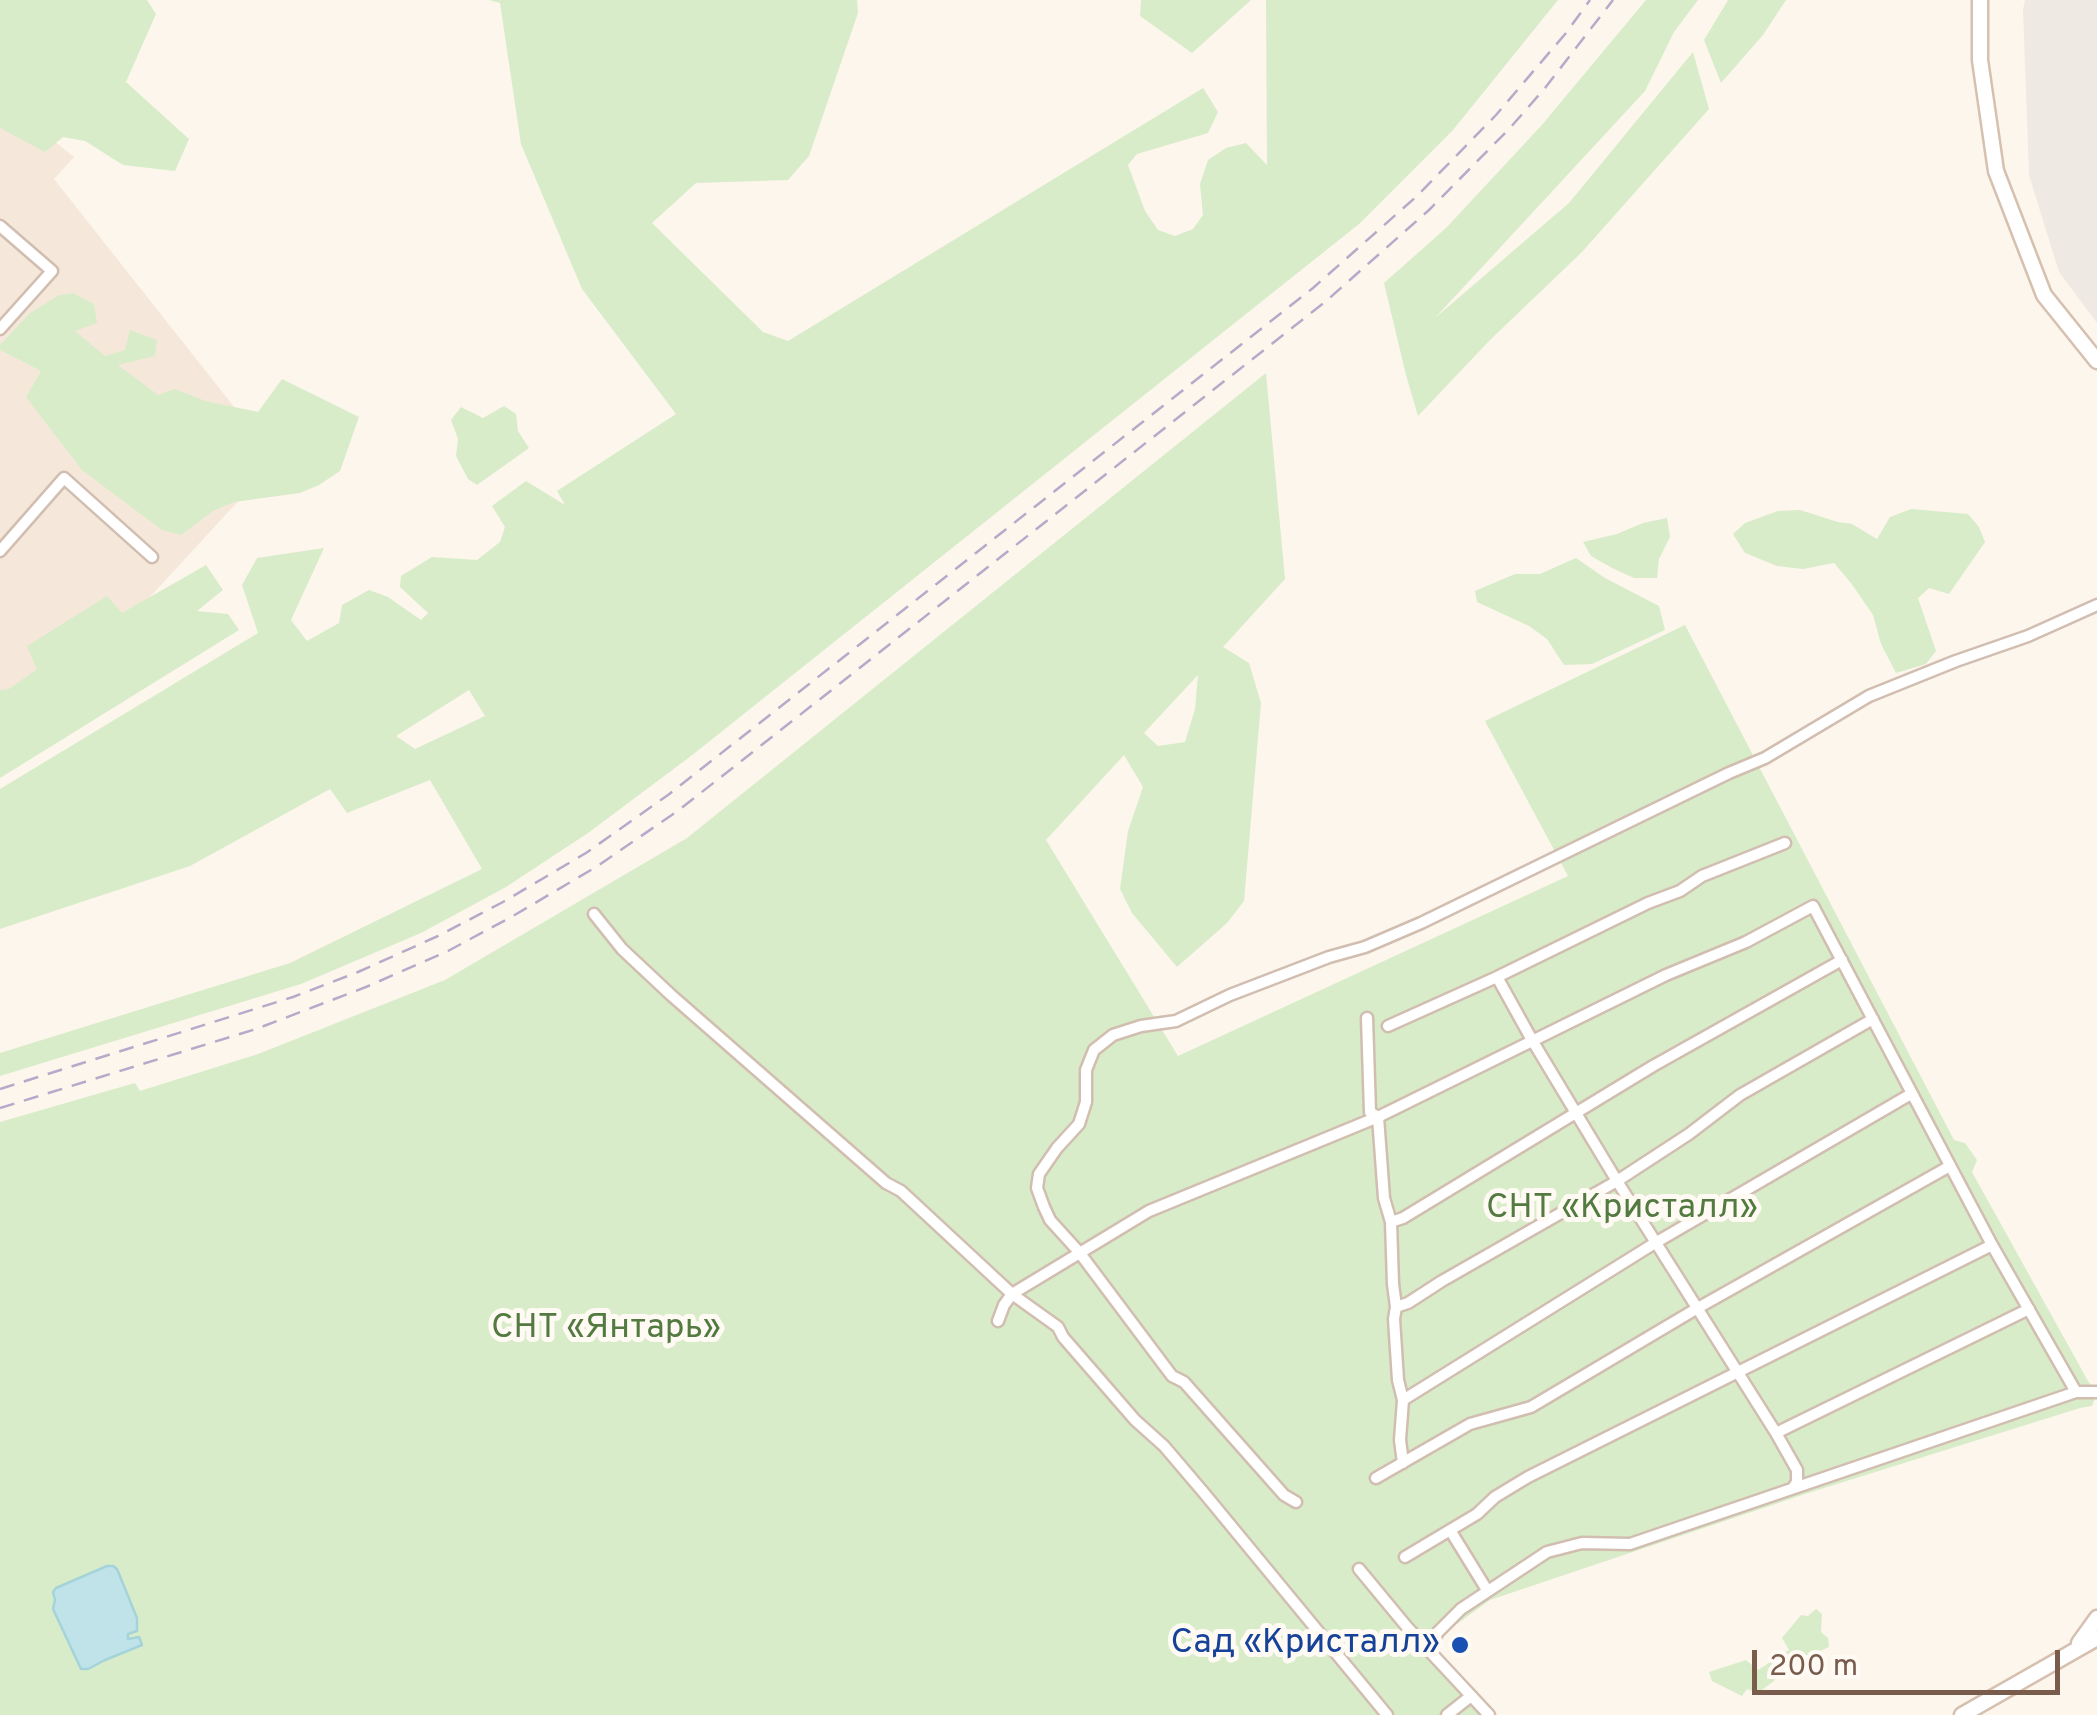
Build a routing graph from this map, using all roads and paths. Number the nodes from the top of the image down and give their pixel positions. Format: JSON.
{"nodes":[{"id":1,"x":1980,"y":0,"type":"edge"},
{"id":2,"x":0,"y":226,"type":"edge"},
{"id":3,"x":0,"y":329,"type":"edge"},
{"id":4,"x":2097,"y":361,"type":"edge"},
{"id":5,"x":0,"y":550,"type":"edge"},
{"id":6,"x":152,"y":557,"type":"dead end"},
{"id":7,"x":2097,"y":606,"type":"edge"},
{"id":8,"x":1785,"y":843,"type":"dead end"},
{"id":9,"x":594,"y":914,"type":"dead end"},
{"id":10,"x":1842,"y":960,"type":"junction"},
{"id":11,"x":1497,"y":977,"type":"junction"},
{"id":12,"x":1366,"y":1018,"type":"dead end"},
{"id":13,"x":1872,"y":1019,"type":"junction"},
{"id":14,"x":1388,"y":1026,"type":"dead end"},
{"id":15,"x":1532,"y":1040,"type":"junction"},
{"id":16,"x":1911,"y":1094,"type":"junction"},
{"id":17,"x":1576,"y":1114,"type":"junction"},
{"id":18,"x":1378,"y":1117,"type":"junction"},
{"id":19,"x":1950,"y":1166,"type":"junction"},
{"id":20,"x":1617,"y":1182,"type":"junction"},
{"id":21,"x":1391,"y":1222,"type":"junction"},
{"id":22,"x":1656,"y":1243,"type":"junction"},
{"id":23,"x":1992,"y":1245,"type":"junction"},
{"id":24,"x":1078,"y":1252,"type":"junction"},
{"id":25,"x":1012,"y":1294,"type":"junction"},
{"id":26,"x":1396,"y":1308,"type":"junction"},
{"id":27,"x":1696,"y":1309,"type":"junction"},
{"id":28,"x":2029,"y":1309,"type":"junction"},
{"id":29,"x":998,"y":1321,"type":"dead end"},
{"id":30,"x":1736,"y":1372,"type":"junction"},
{"id":31,"x":2076,"y":1392,"type":"junction"},
{"id":32,"x":2097,"y":1392,"type":"edge"},
{"id":33,"x":1403,"y":1400,"type":"junction"},
{"id":34,"x":1776,"y":1433,"type":"junction"},
{"id":35,"x":1403,"y":1463,"type":"junction"},
{"id":36,"x":1376,"y":1478,"type":"dead end"},
{"id":37,"x":1792,"y":1489,"type":"junction"},
{"id":38,"x":1296,"y":1502,"type":"dead end"},
{"id":39,"x":1450,"y":1530,"type":"junction"},
{"id":40,"x":1405,"y":1556,"type":"dead end"},
{"id":41,"x":1359,"y":1569,"type":"dead end"},
{"id":42,"x":1488,"y":1590,"type":"junction"},
{"id":43,"x":2097,"y":1618,"type":"edge"},
{"id":44,"x":2097,"y":1638,"type":"edge"},
{"id":45,"x":1430,"y":1652,"type":"junction"},
{"id":46,"x":2064,"y":1658,"type":"junction"},
{"id":47,"x":1471,"y":1696,"type":"junction"},
{"id":48,"x":1387,"y":1715,"type":"edge"},
{"id":49,"x":1447,"y":1715,"type":"edge"},
{"id":50,"x":1488,"y":1715,"type":"edge"},
{"id":51,"x":1962,"y":1715,"type":"edge"}],
"edges":[{"from":1,"to":4,"type":"main road"},
{"from":2,"to":3,"type":"street"},
{"from":5,"to":6,"type":"street"},
{"from":7,"to":24,"type":"street"},
{"from":8,"to":11,"type":"street"},
{"from":9,"to":25,"type":"street"},
{"from":10,"to":13,"type":"street"},
{"from":10,"to":15,"type":"street"},
{"from":10,"to":17,"type":"street"},
{"from":11,"to":14,"type":"street"},
{"from":11,"to":15,"type":"street"},
{"from":12,"to":18,"type":"street"},
{"from":13,"to":16,"type":"street"},
{"from":13,"to":20,"type":"street"},
{"from":15,"to":17,"type":"street"},
{"from":15,"to":18,"type":"street"},
{"from":16,"to":19,"type":"street"},
{"from":16,"to":22,"type":"street"},
{"from":17,"to":20,"type":"street"},
{"from":17,"to":21,"type":"street"},
{"from":18,"to":21,"type":"street"},
{"from":18,"to":24,"type":"street"},
{"from":19,"to":23,"type":"street"},
{"from":19,"to":27,"type":"street"},
{"from":20,"to":22,"type":"street"},
{"from":20,"to":26,"type":"street"},
{"from":21,"to":26,"type":"street"},
{"from":22,"to":27,"type":"street"},
{"from":22,"to":33,"type":"street"},
{"from":23,"to":28,"type":"street"},
{"from":23,"to":30,"type":"street"},
{"from":24,"to":25,"type":"street"},
{"from":24,"to":38,"type":"street"},
{"from":25,"to":29,"type":"street"},
{"from":25,"to":48,"type":"street"},
{"from":26,"to":33,"type":"street"},
{"from":27,"to":30,"type":"street"},
{"from":27,"to":35,"type":"street"},
{"from":28,"to":31,"type":"street"},
{"from":28,"to":34,"type":"street"},
{"from":30,"to":34,"type":"street"},
{"from":30,"to":39,"type":"street"},
{"from":31,"to":32,"type":"street"},
{"from":31,"to":37,"type":"street"},
{"from":33,"to":35,"type":"street"},
{"from":34,"to":37,"type":"street"},
{"from":35,"to":36,"type":"street"},
{"from":37,"to":42,"type":"street"},
{"from":39,"to":40,"type":"street"},
{"from":39,"to":42,"type":"street"},
{"from":41,"to":45,"type":"street"},
{"from":42,"to":45,"type":"street"},
{"from":43,"to":46,"type":"main road"},
{"from":44,"to":46,"type":"main road"},
{"from":45,"to":47,"type":"street"},
{"from":46,"to":51,"type":"main road"},
{"from":47,"to":49,"type":"street"},
{"from":47,"to":50,"type":"street"}]}
